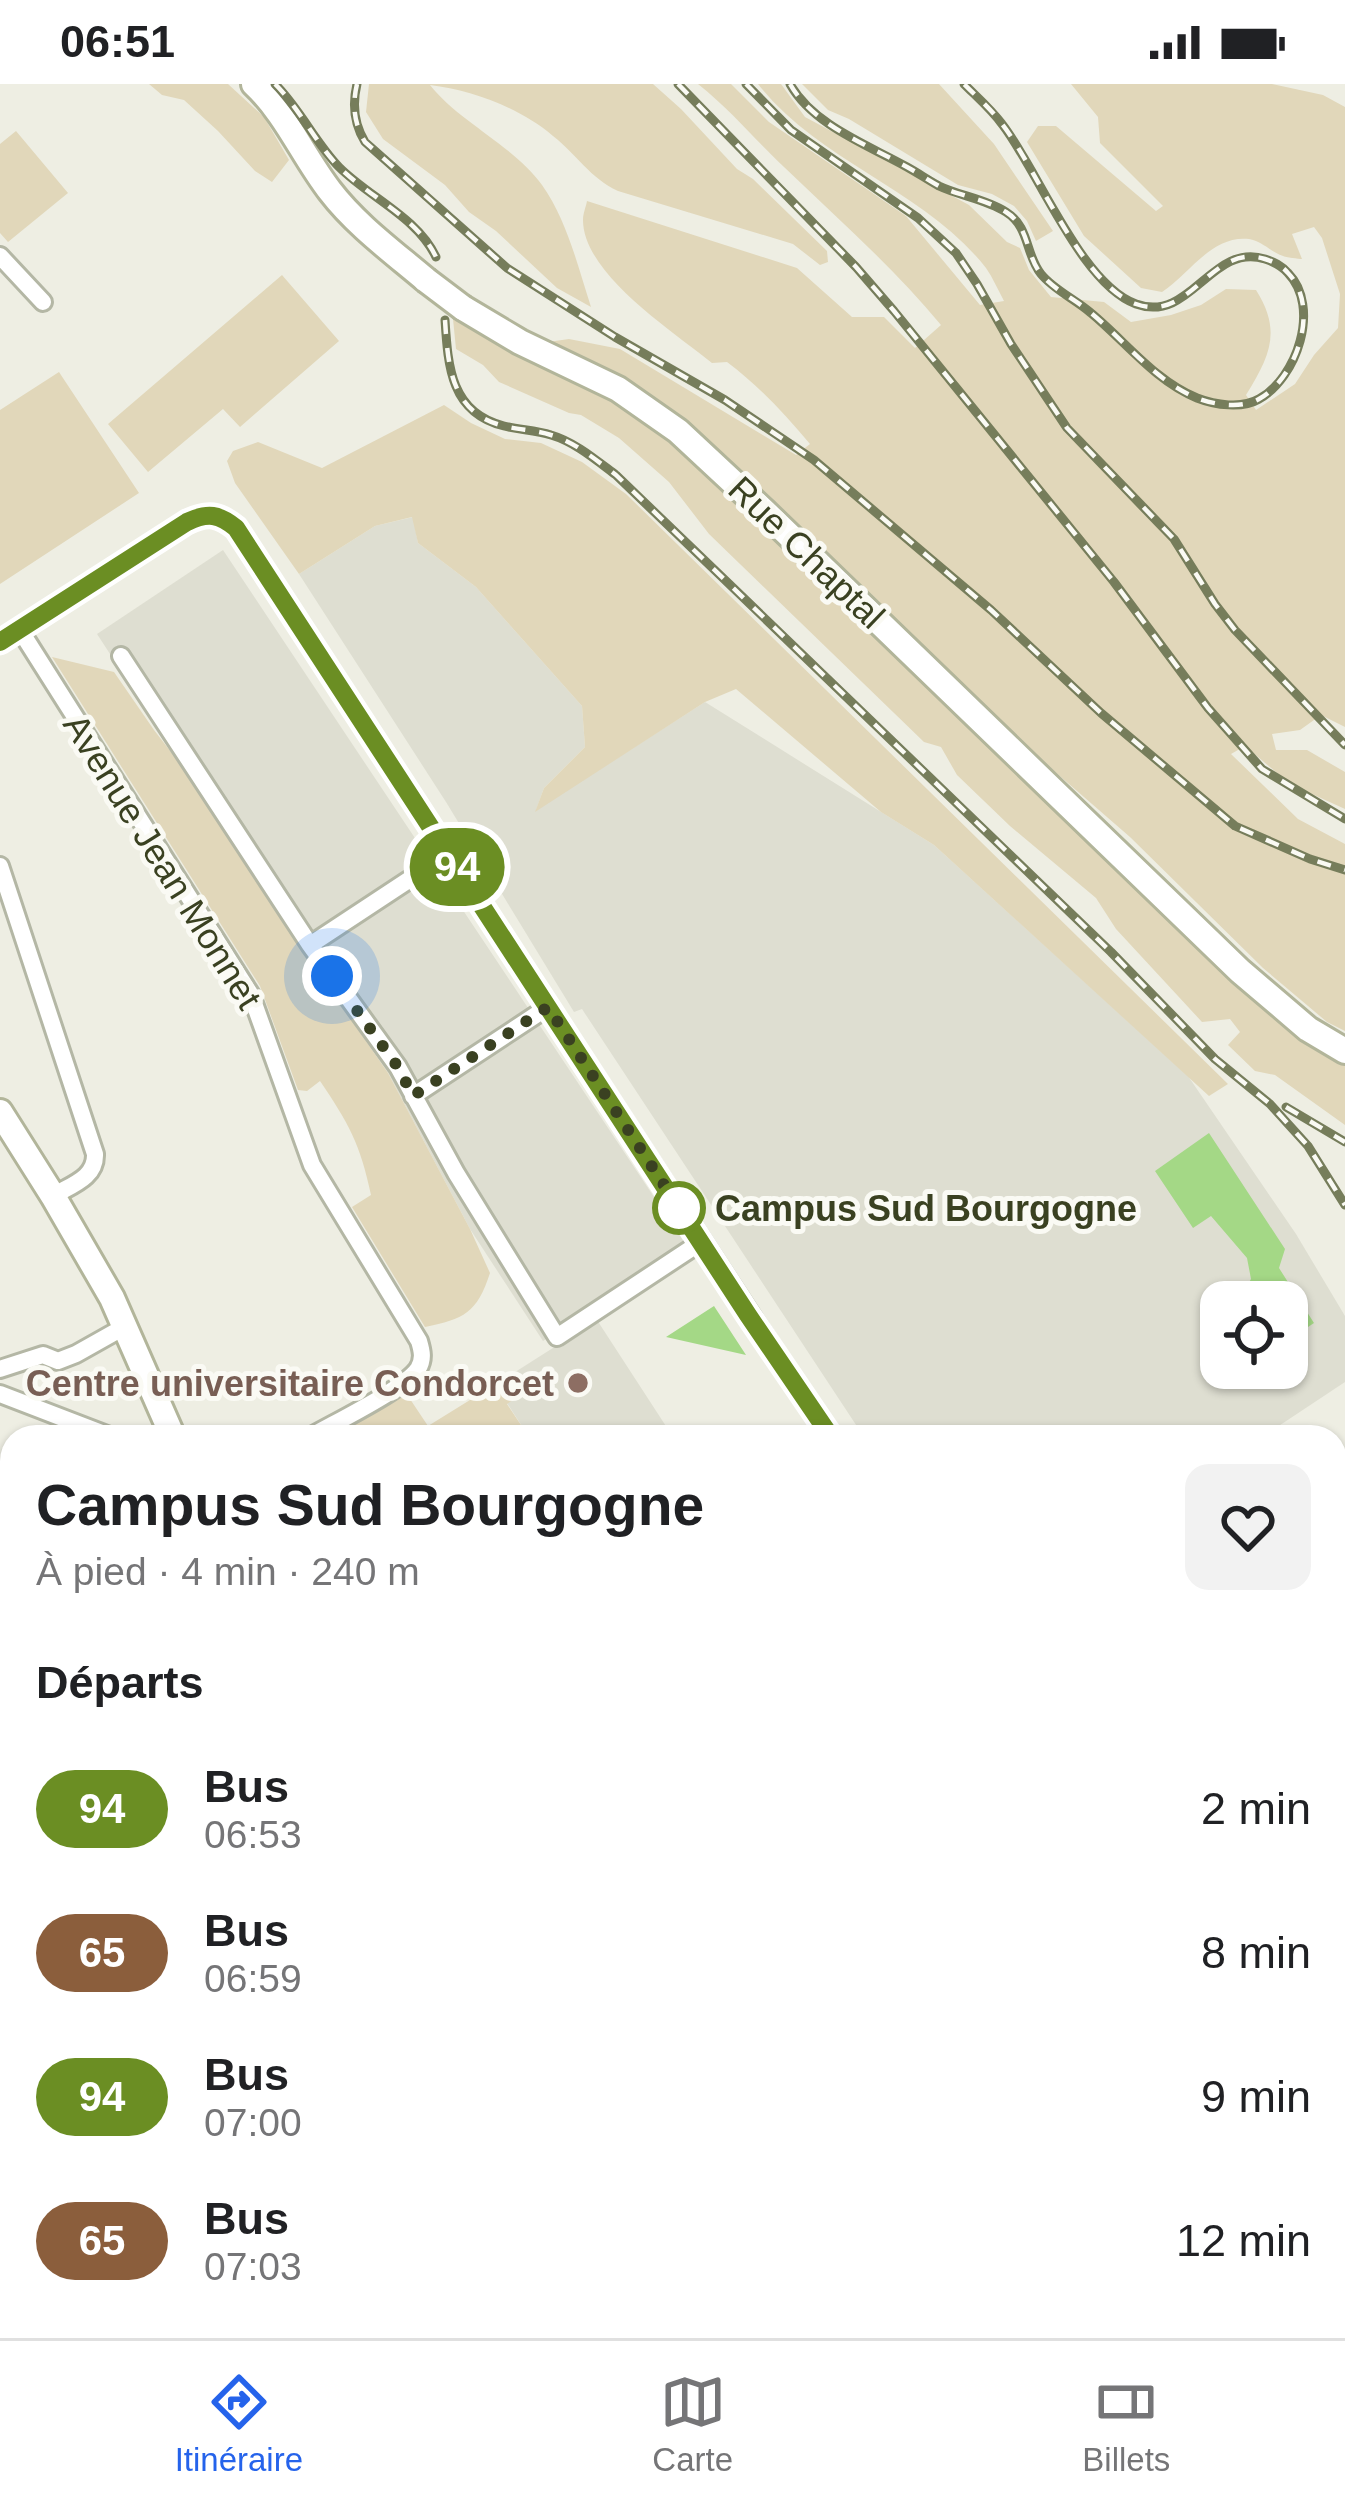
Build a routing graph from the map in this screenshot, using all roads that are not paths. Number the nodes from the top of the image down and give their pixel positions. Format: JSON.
{"nodes":[{"id":1,"x":254,"y":84,"type":"edge"},
{"id":2,"x":0,"y":256,"type":"edge"},
{"id":3,"x":44,"y":302,"type":"dead end"},
{"id":4,"x":20,"y":630,"type":"junction"},
{"id":5,"x":0,"y":642,"type":"edge"},
{"id":6,"x":121,"y":656,"type":"dead end"},
{"id":7,"x":448,"y":854,"type":"junction"},
{"id":8,"x":0,"y":866,"type":"edge"},
{"id":9,"x":310,"y":946,"type":"junction"},
{"id":10,"x":548,"y":1007,"type":"junction"},
{"id":11,"x":1345,"y":1052,"type":"edge"},
{"id":12,"x":413,"y":1096,"type":"junction"},
{"id":13,"x":0,"y":1112,"type":"edge"},
{"id":14,"x":53,"y":1196,"type":"junction"},
{"id":15,"x":701,"y":1242,"type":"junction"},
{"id":16,"x":124,"y":1327,"type":"junction"},
{"id":17,"x":0,"y":1369,"type":"edge"},
{"id":18,"x":0,"y":1394,"type":"edge"},
{"id":19,"x":81,"y":1425,"type":"edge"},
{"id":20,"x":168,"y":1425,"type":"edge"},
{"id":21,"x":330,"y":1425,"type":"edge"},
{"id":22,"x":823,"y":1425,"type":"edge"}],
"edges":[{"from":1,"to":11,"type":"street","name":"Rue Chaptal","bridge":true},
{"from":2,"to":3,"type":"street"},
{"from":4,"to":5,"type":"street"},
{"from":4,"to":7,"type":"street"},
{"from":4,"to":21,"type":"street","name":"Avenue Jean Monnet"},
{"from":6,"to":9,"type":"street"},
{"from":7,"to":9,"type":"street"},
{"from":7,"to":10,"type":"street"},
{"from":8,"to":14,"type":"street"},
{"from":9,"to":12,"type":"street"},
{"from":10,"to":12,"type":"street"},
{"from":10,"to":15,"type":"street"},
{"from":12,"to":15,"type":"street"},
{"from":13,"to":14,"type":"street"},
{"from":14,"to":16,"type":"street"},
{"from":15,"to":22,"type":"street"},
{"from":16,"to":17,"type":"street"},
{"from":16,"to":20,"type":"street"},
{"from":18,"to":19,"type":"street"}]}
